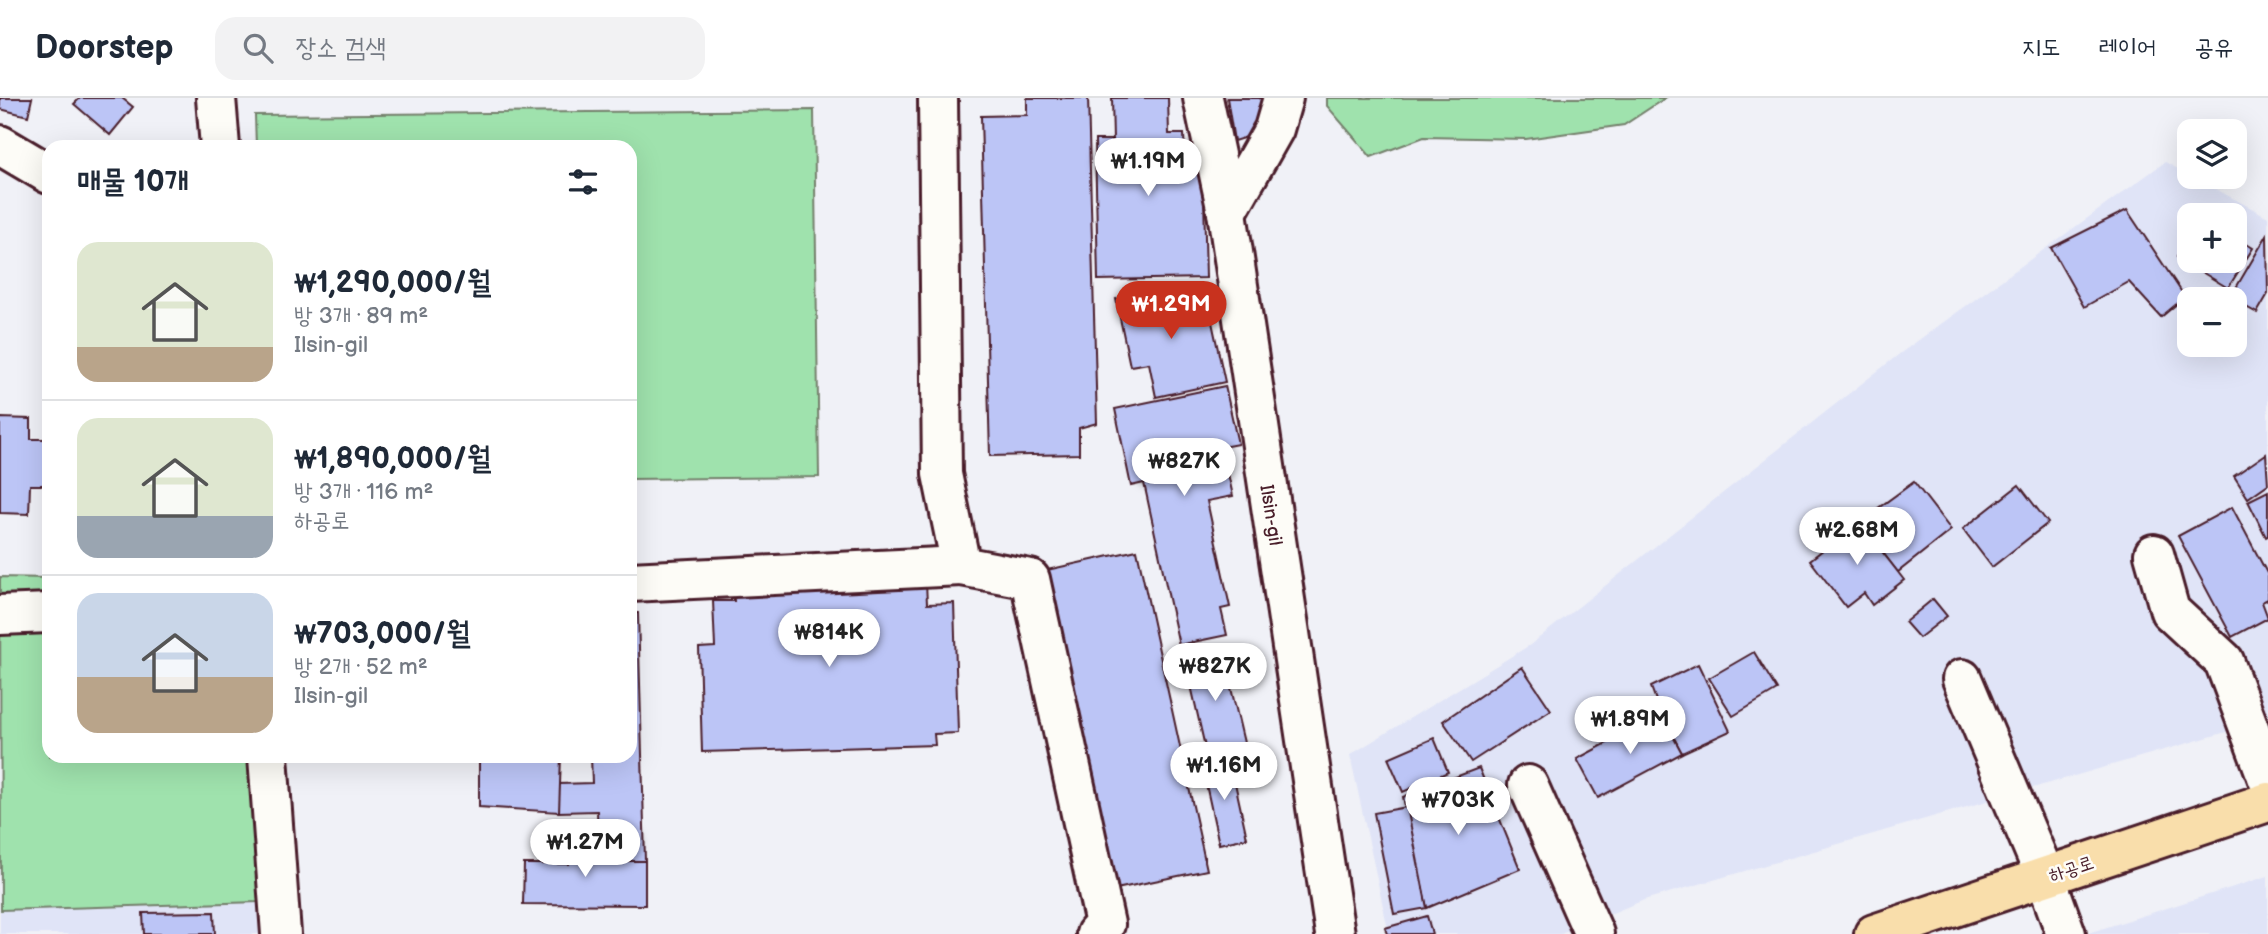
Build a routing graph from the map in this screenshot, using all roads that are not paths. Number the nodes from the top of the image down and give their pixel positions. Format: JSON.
{"nodes":[{"id":1,"x":216,"y":98,"type":"edge"},
{"id":2,"x":938,"y":98,"type":"edge"},
{"id":3,"x":1203,"y":98,"type":"edge"},
{"id":4,"x":1283,"y":98,"type":"edge"},
{"id":5,"x":219,"y":140,"type":"edge"},
{"id":6,"x":0,"y":145,"type":"edge"},
{"id":7,"x":42,"y":170,"type":"edge"},
{"id":8,"x":1227,"y":212,"type":"junction"},
{"id":9,"x":2154,"y":554,"type":"dead end"},
{"id":10,"x":961,"y":566,"type":"junction"},
{"id":11,"x":637,"y":582,"type":"edge"},
{"id":12,"x":42,"y":613,"type":"edge"},
{"id":13,"x":0,"y":615,"type":"edge"},
{"id":14,"x":1962,"y":679,"type":"dead end"},
{"id":15,"x":269,"y":763,"type":"edge"},
{"id":16,"x":2268,"y":779,"type":"edge"},
{"id":17,"x":1528,"y":785,"type":"dead end"},
{"id":18,"x":2268,"y":802,"type":"edge"},
{"id":19,"x":2045,"y":876,"type":"junction"},
{"id":20,"x":281,"y":934,"type":"edge"},
{"id":21,"x":1096,"y":934,"type":"edge"},
{"id":22,"x":1335,"y":934,"type":"edge"},
{"id":23,"x":1594,"y":934,"type":"edge"},
{"id":24,"x":1874,"y":934,"type":"edge"},
{"id":25,"x":2066,"y":934,"type":"edge"}],
"edges":[{"from":1,"to":5,"type":"street"},
{"from":2,"to":10,"type":"street"},
{"from":3,"to":8,"type":"street","name":"Ilsin-gil"},
{"from":4,"to":8,"type":"street"},
{"from":6,"to":7,"type":"street"},
{"from":8,"to":22,"type":"street","name":"Ilsin-gil"},
{"from":9,"to":16,"type":"street"},
{"from":10,"to":11,"type":"street"},
{"from":10,"to":21,"type":"street"},
{"from":12,"to":13,"type":"street"},
{"from":14,"to":19,"type":"street"},
{"from":15,"to":20,"type":"street"},
{"from":17,"to":23,"type":"street"},
{"from":18,"to":19,"type":"main road","name":"하공로"},
{"from":19,"to":24,"type":"main road","name":"하공로"},
{"from":19,"to":25,"type":"street"}]}
